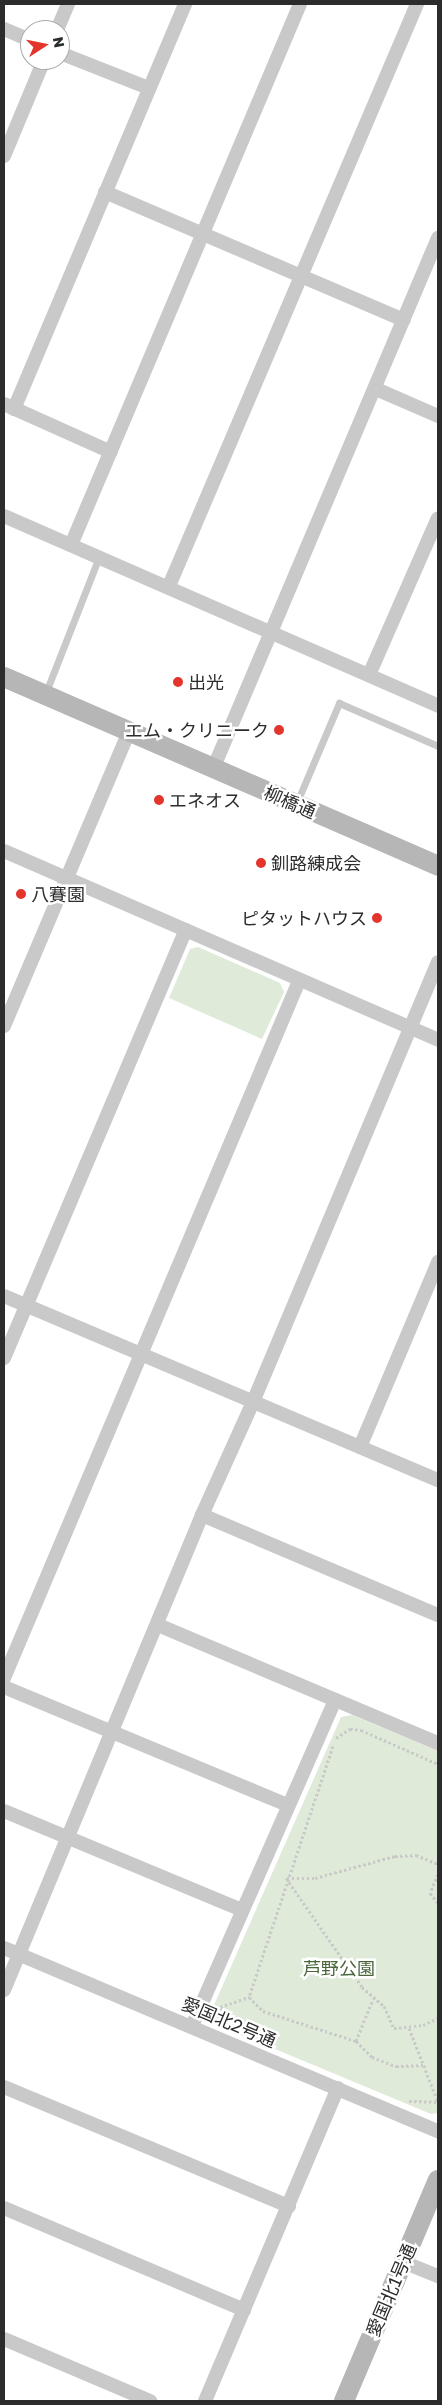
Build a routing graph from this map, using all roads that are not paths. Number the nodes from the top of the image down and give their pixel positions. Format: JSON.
{"nodes":[{"id":1,"x":68,"y":4,"type":"edge"},
{"id":2,"x":184,"y":4,"type":"edge"},
{"id":3,"x":300,"y":4,"type":"edge"},
{"id":4,"x":417,"y":4,"type":"edge"},
{"id":5,"x":61,"y":20,"type":"edge"},
{"id":6,"x":4,"y":29,"type":"edge"},
{"id":7,"x":20,"y":36,"type":"edge"},
{"id":8,"x":70,"y":57,"type":"edge"},
{"id":9,"x":40,"y":70,"type":"edge"},
{"id":10,"x":149,"y":88,"type":"junction"},
{"id":11,"x":4,"y":156,"type":"edge"},
{"id":12,"x":105,"y":192,"type":"junction"},
{"id":13,"x":203,"y":233,"type":"junction"},
{"id":14,"x":438,"y":238,"type":"edge"},
{"id":15,"x":301,"y":275,"type":"junction"},
{"id":16,"x":404,"y":320,"type":"junction"},
{"id":17,"x":376,"y":389,"type":"junction"},
{"id":18,"x":9,"y":406,"type":"edge"},
{"id":19,"x":438,"y":416,"type":"edge"},
{"id":20,"x":111,"y":452,"type":"junction"},
{"id":21,"x":4,"y":516,"type":"edge"},
{"id":22,"x":438,"y":518,"type":"edge"},
{"id":23,"x":71,"y":545,"type":"junction"},
{"id":24,"x":99,"y":556,"type":"junction"},
{"id":25,"x":169,"y":586,"type":"junction"},
{"id":26,"x":272,"y":633,"type":"junction"},
{"id":27,"x":369,"y":675,"type":"junction"},
{"id":28,"x":4,"y":678,"type":"edge"},
{"id":29,"x":45,"y":695,"type":"junction"},
{"id":30,"x":438,"y":706,"type":"edge"},
{"id":31,"x":129,"y":732,"type":"junction"},
{"id":32,"x":438,"y":746,"type":"edge"},
{"id":33,"x":213,"y":769,"type":"junction"},
{"id":34,"x":296,"y":805,"type":"junction"},
{"id":35,"x":4,"y":851,"type":"edge"},
{"id":36,"x":438,"y":866,"type":"edge"},
{"id":37,"x":66,"y":879,"type":"junction"},
{"id":38,"x":186,"y":930,"type":"junction"},
{"id":39,"x":438,"y":962,"type":"edge"},
{"id":40,"x":299,"y":981,"type":"junction"},
{"id":41,"x":4,"y":1026,"type":"edge"},
{"id":42,"x":410,"y":1028,"type":"junction"},
{"id":43,"x":438,"y":1040,"type":"edge"},
{"id":44,"x":438,"y":1262,"type":"edge"},
{"id":45,"x":4,"y":1296,"type":"edge"},
{"id":46,"x":26,"y":1305,"type":"junction"},
{"id":47,"x":141,"y":1354,"type":"junction"},
{"id":48,"x":4,"y":1358,"type":"edge"},
{"id":49,"x":253,"y":1402,"type":"junction"},
{"id":50,"x":360,"y":1446,"type":"junction"},
{"id":51,"x":438,"y":1480,"type":"edge"},
{"id":52,"x":202,"y":1515,"type":"junction"},
{"id":53,"x":438,"y":1614,"type":"edge"},
{"id":54,"x":158,"y":1626,"type":"junction"},
{"id":55,"x":4,"y":1678,"type":"edge"},
{"id":56,"x":4,"y":1687,"type":"edge"},
{"id":57,"x":334,"y":1700,"type":"junction"},
{"id":58,"x":111,"y":1732,"type":"junction"},
{"id":59,"x":438,"y":1743,"type":"edge"},
{"id":60,"x":288,"y":1805,"type":"junction"},
{"id":61,"x":4,"y":1811,"type":"edge"},
{"id":62,"x":68,"y":1838,"type":"junction"},
{"id":63,"x":242,"y":1910,"type":"junction"},
{"id":64,"x":4,"y":1948,"type":"edge"},
{"id":65,"x":19,"y":1954,"type":"junction"},
{"id":66,"x":4,"y":1990,"type":"edge"},
{"id":67,"x":192,"y":2026,"type":"junction"},
{"id":68,"x":4,"y":2087,"type":"edge"},
{"id":69,"x":338,"y":2088,"type":"junction"},
{"id":70,"x":438,"y":2131,"type":"edge"},
{"id":71,"x":438,"y":2180,"type":"edge"},
{"id":72,"x":289,"y":2206,"type":"junction"},
{"id":73,"x":4,"y":2208,"type":"edge"},
{"id":74,"x":403,"y":2262,"type":"junction"},
{"id":75,"x":438,"y":2276,"type":"edge"},
{"id":76,"x":244,"y":2310,"type":"junction"},
{"id":77,"x":4,"y":2339,"type":"edge"},
{"id":78,"x":150,"y":2401,"type":"edge"},
{"id":79,"x":205,"y":2401,"type":"edge"},
{"id":80,"x":344,"y":2401,"type":"edge"}],
"edges":[{"from":1,"to":5,"type":"street"},
{"from":2,"to":10,"type":"street"},
{"from":3,"to":13,"type":"street"},
{"from":4,"to":15,"type":"street"},
{"from":6,"to":7,"type":"street"},
{"from":8,"to":10,"type":"street"},
{"from":9,"to":11,"type":"street"},
{"from":10,"to":12,"type":"street"},
{"from":12,"to":13,"type":"street"},
{"from":12,"to":18,"type":"street"},
{"from":13,"to":15,"type":"street"},
{"from":13,"to":20,"type":"street"},
{"from":14,"to":16,"type":"street"},
{"from":15,"to":16,"type":"street"},
{"from":15,"to":25,"type":"street"},
{"from":16,"to":17,"type":"street"},
{"from":17,"to":19,"type":"street"},
{"from":17,"to":26,"type":"street"},
{"from":18,"to":20,"type":"street"},
{"from":20,"to":23,"type":"street"},
{"from":21,"to":23,"type":"street"},
{"from":22,"to":27,"type":"street"},
{"from":23,"to":24,"type":"street"},
{"from":24,"to":25,"type":"street"},
{"from":24,"to":29,"type":"lane"},
{"from":25,"to":26,"type":"street"},
{"from":26,"to":27,"type":"street"},
{"from":26,"to":33,"type":"street"},
{"from":27,"to":30,"type":"street"},
{"from":28,"to":29,"type":"street","name":"柳橋通"},
{"from":29,"to":31,"type":"street","name":"柳橋通"},
{"from":31,"to":33,"type":"street","name":"柳橋通"},
{"from":31,"to":37,"type":"street"},
{"from":32,"to":34,"type":"lane"},
{"from":33,"to":34,"type":"street","name":"柳橋通"},
{"from":34,"to":36,"type":"street","name":"柳橋通"},
{"from":35,"to":37,"type":"street"},
{"from":37,"to":38,"type":"street"},
{"from":37,"to":41,"type":"street"},
{"from":38,"to":40,"type":"street"},
{"from":38,"to":46,"type":"street"},
{"from":39,"to":42,"type":"street"},
{"from":40,"to":42,"type":"street"},
{"from":40,"to":47,"type":"street"},
{"from":42,"to":43,"type":"street"},
{"from":42,"to":49,"type":"street"},
{"from":44,"to":50,"type":"street"},
{"from":45,"to":46,"type":"street"},
{"from":46,"to":47,"type":"street"},
{"from":46,"to":48,"type":"street"},
{"from":47,"to":49,"type":"street"},
{"from":47,"to":55,"type":"street"},
{"from":49,"to":50,"type":"street"},
{"from":49,"to":52,"type":"street"},
{"from":50,"to":51,"type":"street"},
{"from":52,"to":53,"type":"street"},
{"from":52,"to":54,"type":"street"},
{"from":54,"to":57,"type":"street"},
{"from":54,"to":58,"type":"street"},
{"from":56,"to":58,"type":"street"},
{"from":57,"to":59,"type":"street"},
{"from":57,"to":60,"type":"street"},
{"from":58,"to":60,"type":"street"},
{"from":58,"to":62,"type":"street"},
{"from":60,"to":63,"type":"street"},
{"from":61,"to":62,"type":"street"},
{"from":62,"to":63,"type":"street"},
{"from":62,"to":65,"type":"street"},
{"from":63,"to":67,"type":"street"},
{"from":64,"to":65,"type":"street","name":"愛国北2号通"},
{"from":65,"to":66,"type":"street"},
{"from":65,"to":67,"type":"street","name":"愛国北2号通"},
{"from":67,"to":69,"type":"street","name":"愛国北2号通"},
{"from":68,"to":72,"type":"street"},
{"from":69,"to":70,"type":"street","name":"愛国北2号通"},
{"from":69,"to":72,"type":"street"},
{"from":71,"to":74,"type":"street","name":"愛国北1号通"},
{"from":72,"to":76,"type":"street"},
{"from":73,"to":76,"type":"street"},
{"from":74,"to":75,"type":"street"},
{"from":74,"to":80,"type":"street","name":"愛国北1号通"},
{"from":76,"to":79,"type":"street"},
{"from":77,"to":78,"type":"street"}]}
